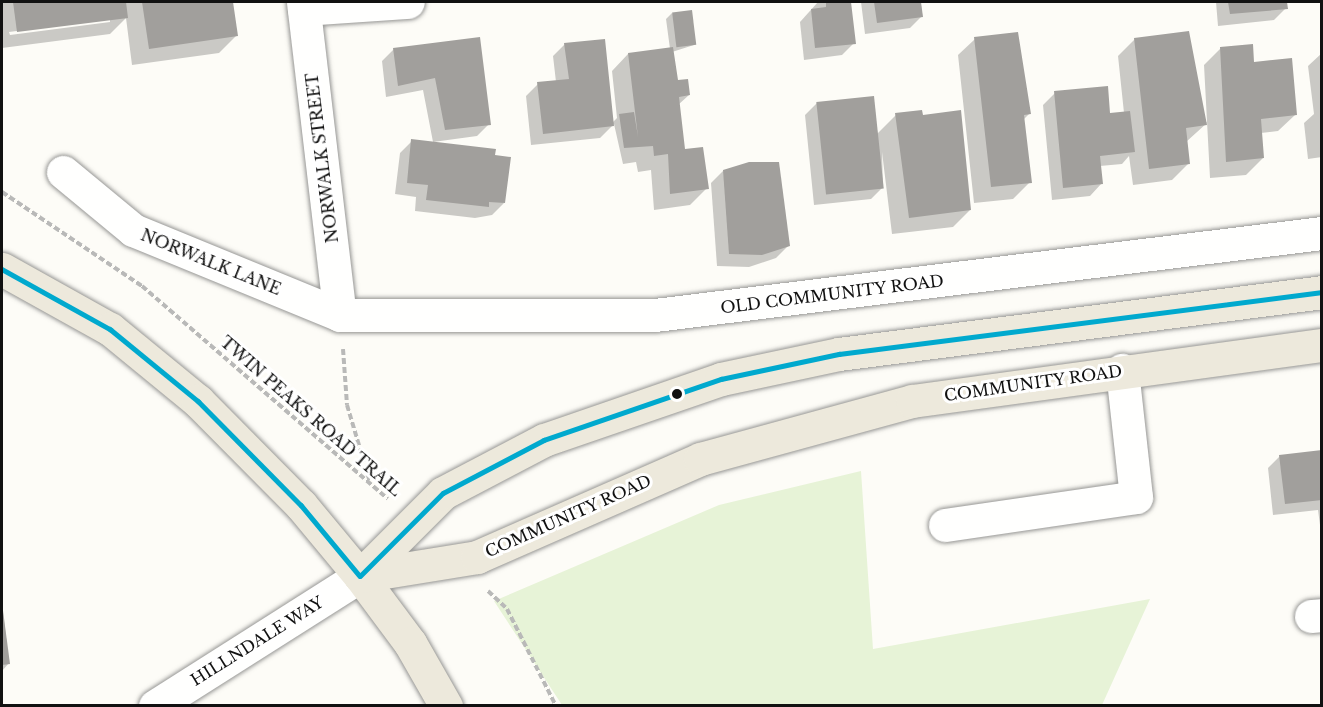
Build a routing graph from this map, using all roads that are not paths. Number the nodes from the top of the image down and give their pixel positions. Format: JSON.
{"nodes":[{"id":1,"x":408,"y":2,"type":"edge"},
{"id":2,"x":304,"y":5,"type":"edge"},
{"id":3,"x":63,"y":172,"type":"dead end"},
{"id":4,"x":1322,"y":233,"type":"edge"},
{"id":5,"x":2,"y":269,"type":"edge"},
{"id":6,"x":1322,"y":292,"type":"edge"},
{"id":7,"x":340,"y":315,"type":"junction"},
{"id":8,"x":1322,"y":345,"type":"edge"},
{"id":9,"x":1122,"y":370,"type":"junction"},
{"id":10,"x":945,"y":525,"type":"dead end"},
{"id":11,"x":360,"y":576,"type":"junction"},
{"id":12,"x":155,"y":705,"type":"edge"},
{"id":13,"x":446,"y":705,"type":"edge"}],
"edges":[{"from":1,"to":2,"type":"street"},
{"from":2,"to":7,"type":"street","name":"NORWALK STREET"},
{"from":3,"to":7,"type":"street","name":"NORWALK LANE"},
{"from":4,"to":7,"type":"street","name":"OLD COMMUNITY ROAD"},
{"from":5,"to":11,"type":"main road"},
{"from":6,"to":11,"type":"main road"},
{"from":8,"to":9,"type":"main road","name":"COMMUNITY ROAD"},
{"from":9,"to":10,"type":"street"},
{"from":9,"to":11,"type":"main road","name":"COMMUNITY ROAD"},
{"from":11,"to":12,"type":"street","name":"HILLNDALE WAY"},
{"from":11,"to":13,"type":"main road"}]}
